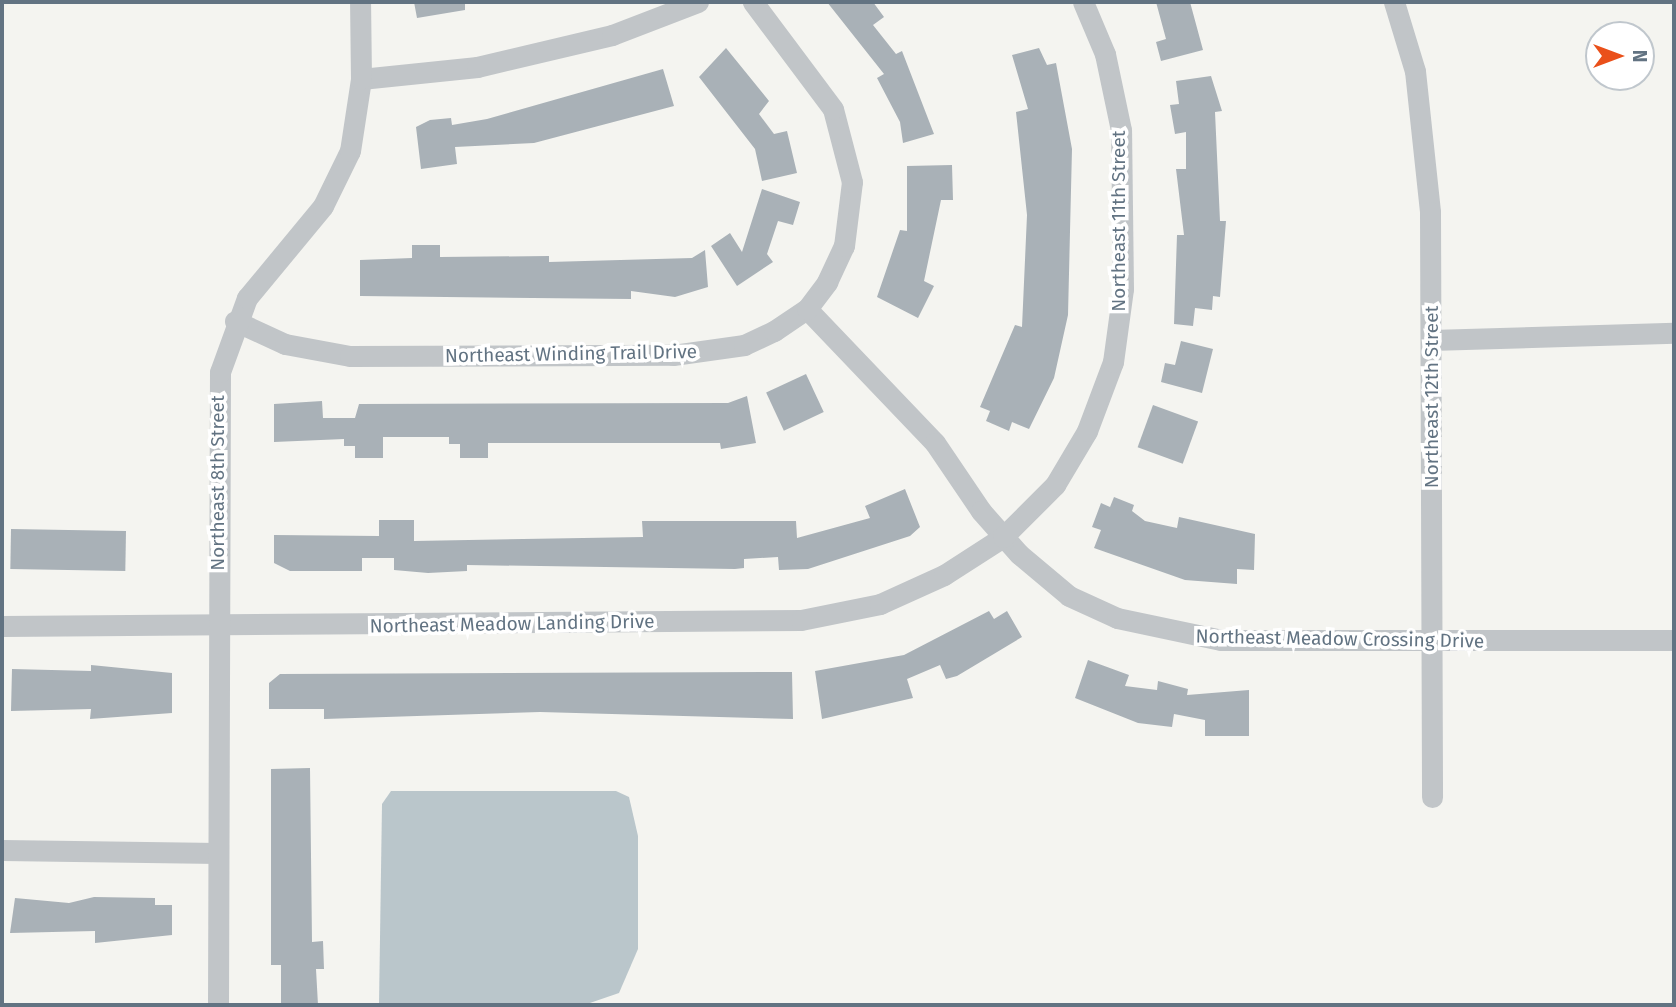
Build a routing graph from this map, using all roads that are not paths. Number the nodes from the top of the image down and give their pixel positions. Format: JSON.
{"nodes":[{"id":1,"x":360,"y":2,"type":"edge"},
{"id":2,"x":698,"y":2,"type":"edge"},
{"id":3,"x":753,"y":2,"type":"edge"},
{"id":4,"x":1083,"y":2,"type":"edge"},
{"id":5,"x":1394,"y":2,"type":"edge"},
{"id":6,"x":361,"y":79,"type":"junction"},
{"id":7,"x":807,"y":309,"type":"junction"},
{"id":8,"x":235,"y":321,"type":"junction"},
{"id":9,"x":1674,"y":333,"type":"edge"},
{"id":10,"x":1431,"y":340,"type":"junction"},
{"id":11,"x":1003,"y":537,"type":"junction"},
{"id":12,"x":2,"y":626,"type":"edge"},
{"id":13,"x":218,"y":627,"type":"junction"},
{"id":14,"x":1434,"y":640,"type":"junction"},
{"id":15,"x":1674,"y":640,"type":"edge"},
{"id":16,"x":1432,"y":797,"type":"dead end"},
{"id":17,"x":2,"y":850,"type":"edge"},
{"id":18,"x":218,"y":853,"type":"junction"},
{"id":19,"x":218,"y":1005,"type":"edge"}],
"edges":[{"from":1,"to":6,"type":"street","name":"Northeast 8th Street"},
{"from":2,"to":6,"type":"street"},
{"from":3,"to":7,"type":"street"},
{"from":4,"to":11,"type":"street","name":"Northeast 11th Street"},
{"from":5,"to":10,"type":"street","name":"Northeast 12th Street"},
{"from":6,"to":8,"type":"street","name":"Northeast 8th Street"},
{"from":7,"to":8,"type":"street","name":"Northeast Winding Trail Drive"},
{"from":7,"to":11,"type":"street","name":"Northeast Meadow Crossing Drive"},
{"from":8,"to":13,"type":"street","name":"Northeast 8th Street"},
{"from":9,"to":10,"type":"street"},
{"from":10,"to":14,"type":"street","name":"Northeast 12th Street"},
{"from":11,"to":13,"type":"street","name":"Northeast Meadow Landing Drive"},
{"from":11,"to":14,"type":"street","name":"Northeast Meadow Crossing Drive"},
{"from":12,"to":13,"type":"street","name":"Northeast Meadow Landing Drive"},
{"from":13,"to":18,"type":"street","name":"Northeast 8th Street"},
{"from":14,"to":15,"type":"street","name":"Northeast Meadow Crossing Drive"},
{"from":14,"to":16,"type":"street","name":"Northeast 12th Street"},
{"from":17,"to":18,"type":"street"},
{"from":18,"to":19,"type":"street","name":"Northeast 8th Street"}]}
